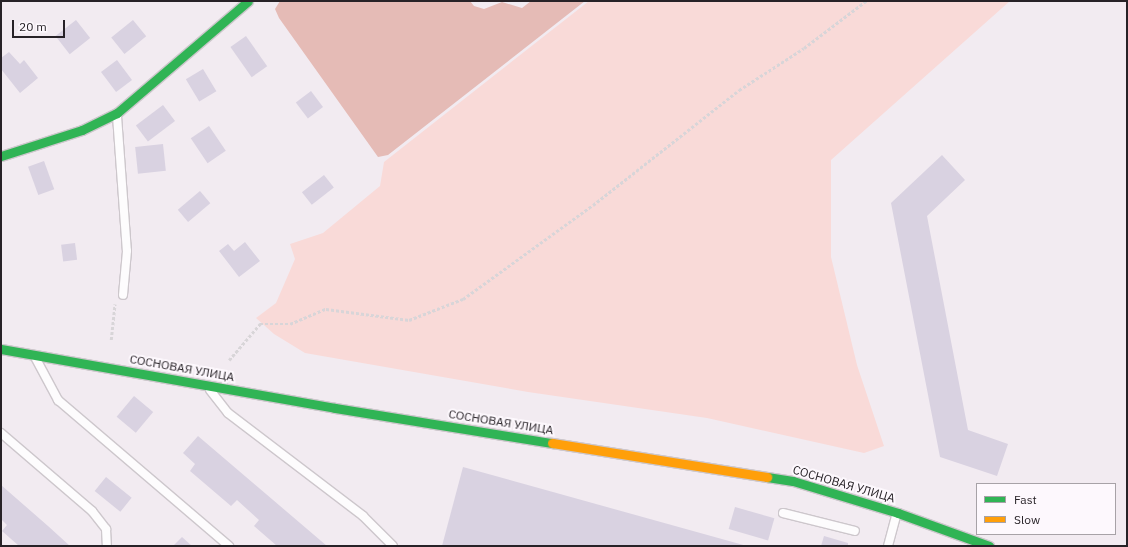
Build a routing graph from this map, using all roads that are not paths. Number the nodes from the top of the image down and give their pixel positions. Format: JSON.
{"nodes":[{"id":1,"x":230,"y":1,"type":"edge"},
{"id":2,"x":248,"y":1,"type":"edge"},
{"id":3,"x":237,"y":10,"type":"junction"},
{"id":4,"x":117,"y":113,"type":"junction"},
{"id":5,"x":1,"y":156,"type":"edge"},
{"id":6,"x":123,"y":295,"type":"dead end"},
{"id":7,"x":1,"y":349,"type":"edge"},
{"id":8,"x":34,"y":354,"type":"junction"},
{"id":9,"x":205,"y":384,"type":"junction"},
{"id":10,"x":1,"y":433,"type":"edge"},
{"id":11,"x":784,"y":513,"type":"dead end"},
{"id":12,"x":898,"y":513,"type":"junction"},
{"id":13,"x":855,"y":531,"type":"dead end"},
{"id":14,"x":107,"y":546,"type":"edge"},
{"id":15,"x":229,"y":546,"type":"edge"},
{"id":16,"x":393,"y":546,"type":"edge"},
{"id":17,"x":888,"y":546,"type":"edge"},
{"id":18,"x":989,"y":546,"type":"edge"}],
"edges":[{"from":1,"to":3,"type":"lane"},
{"from":2,"to":3,"type":"street"},
{"from":3,"to":4,"type":"street"},
{"from":4,"to":5,"type":"street"},
{"from":4,"to":6,"type":"lane"},
{"from":7,"to":8,"type":"street","name":"СОСНОВАЯ УЛИЦА"},
{"from":8,"to":9,"type":"street","name":"СОСНОВАЯ УЛИЦА"},
{"from":8,"to":15,"type":"lane"},
{"from":9,"to":12,"type":"street","name":"СОСНОВАЯ УЛИЦА"},
{"from":9,"to":16,"type":"lane"},
{"from":10,"to":14,"type":"lane"},
{"from":11,"to":13,"type":"lane"},
{"from":12,"to":17,"type":"lane"},
{"from":12,"to":18,"type":"street","name":"СОСНОВАЯ УЛИЦА"}]}
